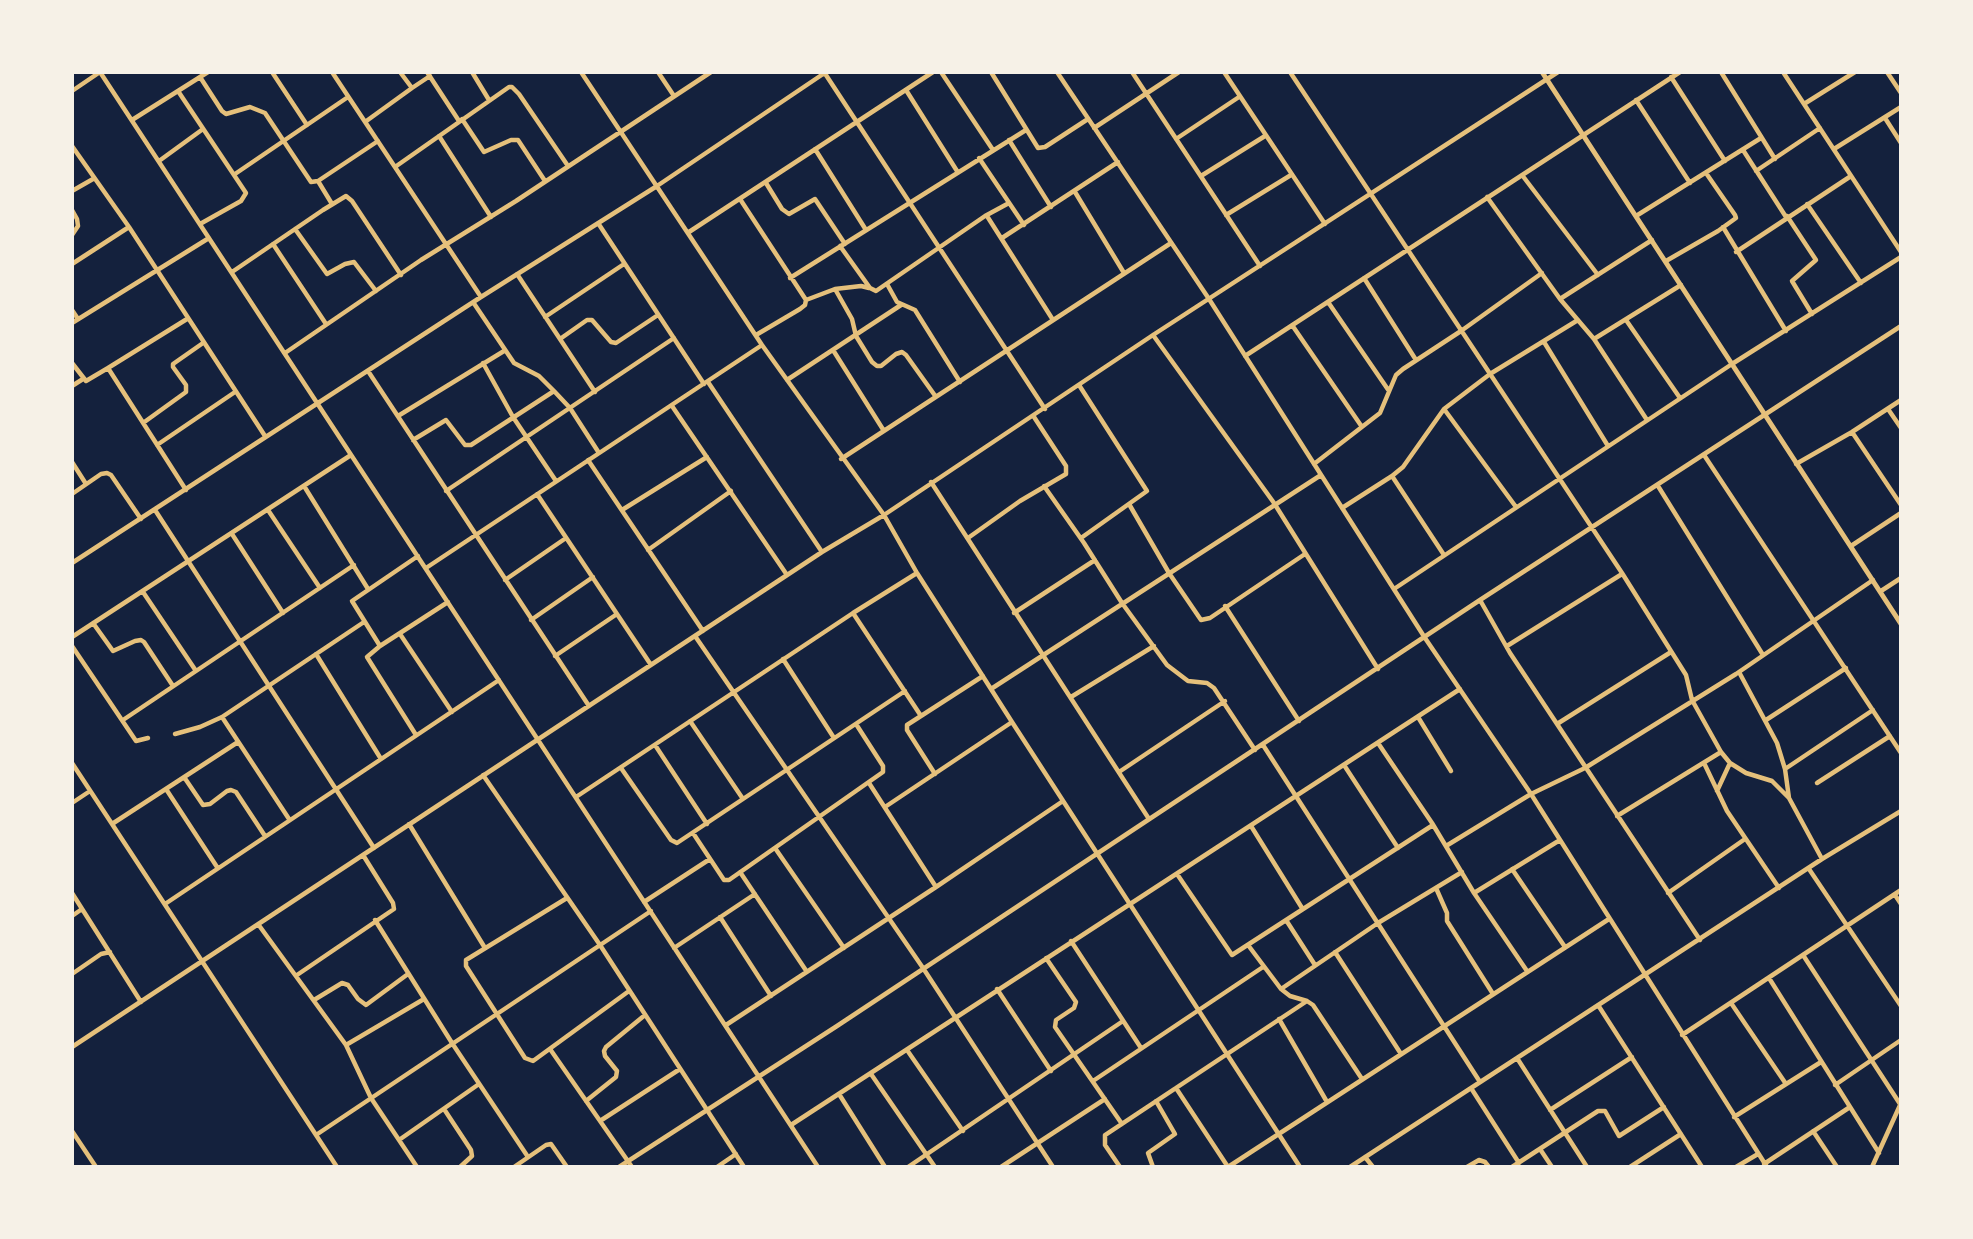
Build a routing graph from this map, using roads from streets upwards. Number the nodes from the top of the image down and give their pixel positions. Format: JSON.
{"nodes":[{"id":1,"x":100,"y":72,"type":"edge"},
{"id":2,"x":208,"y":72,"type":"edge"},
{"id":3,"x":272,"y":72,"type":"edge"},
{"id":4,"x":332,"y":72,"type":"edge"},
{"id":5,"x":400,"y":72,"type":"edge"},
{"id":6,"x":480,"y":72,"type":"edge"},
{"id":7,"x":581,"y":72,"type":"edge"},
{"id":8,"x":658,"y":72,"type":"edge"},
{"id":9,"x":710,"y":72,"type":"edge"},
{"id":10,"x":825,"y":72,"type":"edge"},
{"id":11,"x":933,"y":72,"type":"edge"},
{"id":12,"x":941,"y":72,"type":"edge"},
{"id":13,"x":991,"y":72,"type":"edge"},
{"id":14,"x":1057,"y":72,"type":"edge"},
{"id":15,"x":1132,"y":72,"type":"edge"},
{"id":16,"x":1180,"y":72,"type":"edge"},
{"id":17,"x":1224,"y":72,"type":"edge"},
{"id":18,"x":1290,"y":72,"type":"edge"},
{"id":19,"x":1542,"y":72,"type":"edge"},
{"id":20,"x":1558,"y":72,"type":"edge"},
{"id":21,"x":1680,"y":72,"type":"edge"},
{"id":22,"x":1721,"y":72,"type":"edge"},
{"id":23,"x":1783,"y":72,"type":"edge"},
{"id":24,"x":1855,"y":72,"type":"edge"},
{"id":25,"x":1886,"y":72,"type":"edge"},
{"id":26,"x":429,"y":74,"type":"edge"},
{"id":27,"x":473,"y":74,"type":"edge"},
{"id":28,"x":200,"y":77,"type":"junction"},
{"id":29,"x":1671,"y":78,"type":"junction"},
{"id":30,"x":1901,"y":78,"type":"edge"},
{"id":31,"x":1547,"y":79,"type":"junction"},
{"id":32,"x":1895,"y":82,"type":"junction"},
{"id":33,"x":412,"y":88,"type":"junction"},
{"id":34,"x":906,"y":90,"type":"junction"},
{"id":35,"x":72,"y":91,"type":"edge"},
{"id":36,"x":178,"y":91,"type":"junction"},
{"id":37,"x":1146,"y":93,"type":"junction"},
{"id":38,"x":1901,"y":93,"type":"edge"},
{"id":39,"x":674,"y":96,"type":"junction"},
{"id":40,"x":348,"y":97,"type":"junction"},
{"id":41,"x":1239,"y":97,"type":"junction"},
{"id":42,"x":489,"y":100,"type":"junction"},
{"id":43,"x":1636,"y":100,"type":"junction"},
{"id":44,"x":1804,"y":104,"type":"junction"},
{"id":45,"x":1901,"y":107,"type":"edge"},
{"id":46,"x":1885,"y":118,"type":"junction"},
{"id":47,"x":1088,"y":119,"type":"junction"},
{"id":48,"x":132,"y":120,"type":"junction"},
{"id":49,"x":460,"y":120,"type":"junction"},
{"id":50,"x":365,"y":122,"type":"junction"},
{"id":51,"x":856,"y":122,"type":"junction"},
{"id":52,"x":307,"y":125,"type":"junction"},
{"id":53,"x":203,"y":128,"type":"junction"},
{"id":54,"x":1094,"y":128,"type":"junction"},
{"id":55,"x":1820,"y":128,"type":"junction"},
{"id":56,"x":1026,"y":130,"type":"junction"},
{"id":57,"x":621,"y":131,"type":"junction"},
{"id":58,"x":1584,"y":135,"type":"junction"},
{"id":59,"x":439,"y":136,"type":"junction"},
{"id":60,"x":1265,"y":136,"type":"junction"},
{"id":61,"x":1899,"y":136,"type":"edge"},
{"id":62,"x":1761,"y":138,"type":"junction"},
{"id":63,"x":1009,"y":139,"type":"junction"},
{"id":64,"x":1175,"y":139,"type":"junction"},
{"id":65,"x":284,"y":141,"type":"junction"},
{"id":66,"x":378,"y":141,"type":"junction"},
{"id":67,"x":1901,"y":143,"type":"edge"},
{"id":68,"x":72,"y":146,"type":"edge"},
{"id":69,"x":815,"y":149,"type":"junction"},
{"id":70,"x":993,"y":149,"type":"junction"},
{"id":71,"x":1834,"y":149,"type":"junction"},
{"id":72,"x":1743,"y":150,"type":"junction"},
{"id":73,"x":74,"y":155,"type":"edge"},
{"id":74,"x":979,"y":158,"type":"junction"},
{"id":75,"x":1775,"y":159,"type":"junction"},
{"id":76,"x":159,"y":161,"type":"junction"},
{"id":77,"x":1726,"y":161,"type":"junction"},
{"id":78,"x":1118,"y":162,"type":"junction"},
{"id":79,"x":568,"y":166,"type":"junction"},
{"id":80,"x":395,"y":167,"type":"junction"},
{"id":81,"x":957,"y":171,"type":"junction"},
{"id":82,"x":1756,"y":171,"type":"junction"},
{"id":83,"x":1706,"y":173,"type":"junction"},
{"id":84,"x":234,"y":174,"type":"junction"},
{"id":85,"x":1291,"y":175,"type":"junction"},
{"id":86,"x":1522,"y":175,"type":"junction"},
{"id":87,"x":1201,"y":176,"type":"junction"},
{"id":88,"x":1852,"y":176,"type":"junction"},
{"id":89,"x":93,"y":179,"type":"junction"},
{"id":90,"x":318,"y":181,"type":"junction"},
{"id":91,"x":545,"y":181,"type":"junction"},
{"id":92,"x":766,"y":183,"type":"junction"},
{"id":93,"x":1690,"y":183,"type":"junction"},
{"id":94,"x":657,"y":186,"type":"junction"},
{"id":95,"x":72,"y":191,"type":"edge"},
{"id":96,"x":1075,"y":192,"type":"junction"},
{"id":97,"x":1370,"y":194,"type":"junction"},
{"id":98,"x":1487,"y":197,"type":"junction"},
{"id":99,"x":740,"y":200,"type":"junction"},
{"id":100,"x":909,"y":203,"type":"junction"},
{"id":101,"x":1009,"y":203,"type":"junction"},
{"id":102,"x":332,"y":204,"type":"junction"},
{"id":103,"x":1807,"y":204,"type":"junction"},
{"id":104,"x":1051,"y":207,"type":"junction"},
{"id":105,"x":72,"y":210,"type":"edge"},
{"id":106,"x":1226,"y":215,"type":"junction"},
{"id":107,"x":988,"y":216,"type":"junction"},
{"id":108,"x":1636,"y":216,"type":"junction"},
{"id":109,"x":491,"y":217,"type":"junction"},
{"id":110,"x":1786,"y":217,"type":"junction"},
{"id":111,"x":598,"y":223,"type":"junction"},
{"id":112,"x":200,"y":224,"type":"junction"},
{"id":113,"x":1325,"y":224,"type":"junction"},
{"id":114,"x":1024,"y":225,"type":"junction"},
{"id":115,"x":129,"y":227,"type":"junction"},
{"id":116,"x":1723,"y":227,"type":"junction"},
{"id":117,"x":295,"y":229,"type":"junction"},
{"id":118,"x":866,"y":230,"type":"junction"},
{"id":119,"x":689,"y":232,"type":"junction"},
{"id":120,"x":72,"y":236,"type":"edge"},
{"id":121,"x":209,"y":238,"type":"junction"},
{"id":122,"x":1002,"y":239,"type":"junction"},
{"id":123,"x":1653,"y":240,"type":"junction"},
{"id":124,"x":1171,"y":243,"type":"junction"},
{"id":125,"x":273,"y":244,"type":"junction"},
{"id":126,"x":447,"y":245,"type":"junction"},
{"id":127,"x":842,"y":245,"type":"junction"},
{"id":128,"x":939,"y":248,"type":"junction"},
{"id":129,"x":1407,"y":250,"type":"junction"},
{"id":130,"x":1736,"y":251,"type":"junction"},
{"id":131,"x":1901,"y":254,"type":"edge"},
{"id":132,"x":1665,"y":261,"type":"junction"},
{"id":133,"x":72,"y":264,"type":"edge"},
{"id":134,"x":624,"y":264,"type":"junction"},
{"id":135,"x":1260,"y":266,"type":"junction"},
{"id":136,"x":156,"y":270,"type":"junction"},
{"id":137,"x":232,"y":272,"type":"junction"},
{"id":138,"x":1124,"y":273,"type":"junction"},
{"id":139,"x":1542,"y":273,"type":"junction"},
{"id":140,"x":401,"y":275,"type":"junction"},
{"id":141,"x":517,"y":275,"type":"junction"},
{"id":142,"x":1598,"y":275,"type":"junction"},
{"id":143,"x":790,"y":278,"type":"junction"},
{"id":144,"x":1364,"y":278,"type":"junction"},
{"id":145,"x":1861,"y":283,"type":"junction"},
{"id":146,"x":887,"y":284,"type":"junction"},
{"id":147,"x":1681,"y":285,"type":"junction"},
{"id":148,"x":870,"y":288,"type":"junction"},
{"id":149,"x":835,"y":289,"type":"junction"},
{"id":150,"x":376,"y":291,"type":"junction"},
{"id":151,"x":481,"y":297,"type":"junction"},
{"id":152,"x":1209,"y":299,"type":"junction"},
{"id":153,"x":1560,"y":299,"type":"junction"},
{"id":154,"x":806,"y":300,"type":"junction"},
{"id":155,"x":473,"y":302,"type":"junction"},
{"id":156,"x":1328,"y":302,"type":"junction"},
{"id":157,"x":901,"y":305,"type":"junction"},
{"id":158,"x":72,"y":310,"type":"edge"},
{"id":159,"x":1812,"y":314,"type":"junction"},
{"id":160,"x":658,"y":315,"type":"junction"},
{"id":161,"x":545,"y":317,"type":"junction"},
{"id":162,"x":78,"y":319,"type":"junction"},
{"id":163,"x":187,"y":319,"type":"junction"},
{"id":164,"x":1054,"y":320,"type":"junction"},
{"id":165,"x":1578,"y":320,"type":"junction"},
{"id":166,"x":1626,"y":320,"type":"junction"},
{"id":167,"x":72,"y":323,"type":"edge"},
{"id":168,"x":326,"y":324,"type":"junction"},
{"id":169,"x":1292,"y":325,"type":"junction"},
{"id":170,"x":1901,"y":326,"type":"edge"},
{"id":171,"x":1461,"y":331,"type":"junction"},
{"id":172,"x":1786,"y":331,"type":"junction"},
{"id":173,"x":755,"y":335,"type":"junction"},
{"id":174,"x":1153,"y":335,"type":"junction"},
{"id":175,"x":856,"y":336,"type":"junction"},
{"id":176,"x":674,"y":338,"type":"junction"},
{"id":177,"x":1594,"y":339,"type":"junction"},
{"id":178,"x":560,"y":340,"type":"junction"},
{"id":179,"x":1544,"y":342,"type":"junction"},
{"id":180,"x":203,"y":343,"type":"junction"},
{"id":181,"x":762,"y":345,"type":"junction"},
{"id":182,"x":833,"y":350,"type":"junction"},
{"id":183,"x":504,"y":351,"type":"junction"},
{"id":184,"x":1007,"y":352,"type":"junction"},
{"id":185,"x":285,"y":353,"type":"junction"},
{"id":186,"x":1245,"y":356,"type":"junction"},
{"id":187,"x":1416,"y":360,"type":"junction"},
{"id":188,"x":72,"y":363,"type":"edge"},
{"id":189,"x":483,"y":363,"type":"junction"},
{"id":190,"x":1732,"y":364,"type":"junction"},
{"id":191,"x":108,"y":368,"type":"junction"},
{"id":192,"x":368,"y":371,"type":"junction"},
{"id":193,"x":1490,"y":374,"type":"junction"},
{"id":194,"x":83,"y":379,"type":"junction"},
{"id":195,"x":787,"y":380,"type":"junction"},
{"id":196,"x":960,"y":382,"type":"junction"},
{"id":197,"x":706,"y":383,"type":"junction"},
{"id":198,"x":1079,"y":385,"type":"junction"},
{"id":199,"x":72,"y":386,"type":"edge"},
{"id":200,"x":554,"y":391,"type":"junction"},
{"id":201,"x":235,"y":392,"type":"junction"},
{"id":202,"x":595,"y":392,"type":"junction"},
{"id":203,"x":1389,"y":392,"type":"junction"},
{"id":204,"x":936,"y":397,"type":"junction"},
{"id":205,"x":1680,"y":398,"type":"junction"},
{"id":206,"x":1901,"y":400,"type":"edge"},
{"id":207,"x":318,"y":403,"type":"junction"},
{"id":208,"x":672,"y":406,"type":"junction"},
{"id":209,"x":570,"y":408,"type":"junction"},
{"id":210,"x":1045,"y":409,"type":"junction"},
{"id":211,"x":1444,"y":409,"type":"junction"},
{"id":212,"x":1888,"y":409,"type":"junction"},
{"id":213,"x":1765,"y":415,"type":"junction"},
{"id":214,"x":398,"y":416,"type":"junction"},
{"id":215,"x":1034,"y":416,"type":"junction"},
{"id":216,"x":513,"y":417,"type":"junction"},
{"id":217,"x":1647,"y":420,"type":"junction"},
{"id":218,"x":143,"y":423,"type":"junction"},
{"id":219,"x":1362,"y":427,"type":"junction"},
{"id":220,"x":1901,"y":428,"type":"edge"},
{"id":221,"x":884,"y":431,"type":"junction"},
{"id":222,"x":1852,"y":432,"type":"junction"},
{"id":223,"x":265,"y":436,"type":"junction"},
{"id":224,"x":526,"y":437,"type":"junction"},
{"id":225,"x":413,"y":440,"type":"junction"},
{"id":226,"x":157,"y":445,"type":"junction"},
{"id":227,"x":1608,"y":446,"type":"junction"},
{"id":228,"x":599,"y":453,"type":"junction"},
{"id":229,"x":351,"y":455,"type":"junction"},
{"id":230,"x":1704,"y":455,"type":"junction"},
{"id":231,"x":706,"y":457,"type":"junction"},
{"id":232,"x":841,"y":459,"type":"junction"},
{"id":233,"x":588,"y":460,"type":"junction"},
{"id":234,"x":72,"y":462,"type":"edge"},
{"id":235,"x":1314,"y":464,"type":"junction"},
{"id":236,"x":1797,"y":464,"type":"junction"},
{"id":237,"x":1321,"y":475,"type":"junction"},
{"id":238,"x":1392,"y":477,"type":"junction"},
{"id":239,"x":1559,"y":479,"type":"junction"},
{"id":240,"x":556,"y":481,"type":"junction"},
{"id":241,"x":931,"y":482,"type":"junction"},
{"id":242,"x":86,"y":484,"type":"junction"},
{"id":243,"x":304,"y":486,"type":"junction"},
{"id":244,"x":1044,"y":486,"type":"junction"},
{"id":245,"x":1658,"y":486,"type":"junction"},
{"id":246,"x":186,"y":490,"type":"junction"},
{"id":247,"x":446,"y":491,"type":"junction"},
{"id":248,"x":731,"y":491,"type":"junction"},
{"id":249,"x":537,"y":493,"type":"junction"},
{"id":250,"x":72,"y":494,"type":"edge"},
{"id":251,"x":1274,"y":503,"type":"junction"},
{"id":252,"x":1129,"y":505,"type":"junction"},
{"id":253,"x":1901,"y":505,"type":"edge"},
{"id":254,"x":1516,"y":507,"type":"junction"},
{"id":255,"x":1342,"y":508,"type":"junction"},
{"id":256,"x":155,"y":510,"type":"junction"},
{"id":257,"x":268,"y":510,"type":"junction"},
{"id":258,"x":622,"y":510,"type":"junction"},
{"id":259,"x":1901,"y":513,"type":"edge"},
{"id":260,"x":884,"y":515,"type":"junction"},
{"id":261,"x":141,"y":519,"type":"junction"},
{"id":262,"x":1592,"y":529,"type":"junction"},
{"id":263,"x":232,"y":534,"type":"junction"},
{"id":264,"x":475,"y":535,"type":"junction"},
{"id":265,"x":566,"y":538,"type":"junction"},
{"id":266,"x":968,"y":538,"type":"junction"},
{"id":267,"x":1081,"y":538,"type":"junction"},
{"id":268,"x":1851,"y":546,"type":"junction"},
{"id":269,"x":648,"y":550,"type":"junction"},
{"id":270,"x":822,"y":552,"type":"junction"},
{"id":271,"x":1306,"y":554,"type":"junction"},
{"id":272,"x":1444,"y":555,"type":"junction"},
{"id":273,"x":418,"y":556,"type":"junction"},
{"id":274,"x":1095,"y":560,"type":"junction"},
{"id":275,"x":72,"y":563,"type":"edge"},
{"id":276,"x":188,"y":563,"type":"junction"},
{"id":277,"x":354,"y":565,"type":"junction"},
{"id":278,"x":426,"y":568,"type":"junction"},
{"id":279,"x":917,"y":573,"type":"junction"},
{"id":280,"x":1169,"y":573,"type":"junction"},
{"id":281,"x":1622,"y":573,"type":"junction"},
{"id":282,"x":787,"y":575,"type":"junction"},
{"id":283,"x":593,"y":578,"type":"junction"},
{"id":284,"x":1901,"y":578,"type":"edge"},
{"id":285,"x":1874,"y":579,"type":"junction"},
{"id":286,"x":505,"y":580,"type":"junction"},
{"id":287,"x":320,"y":588,"type":"junction"},
{"id":288,"x":368,"y":589,"type":"junction"},
{"id":289,"x":1394,"y":589,"type":"junction"},
{"id":290,"x":143,"y":592,"type":"junction"},
{"id":291,"x":1881,"y":592,"type":"junction"},
{"id":292,"x":1480,"y":600,"type":"junction"},
{"id":293,"x":448,"y":602,"type":"junction"},
{"id":294,"x":1122,"y":603,"type":"junction"},
{"id":295,"x":1225,"y":606,"type":"junction"},
{"id":296,"x":283,"y":613,"type":"junction"},
{"id":297,"x":853,"y":613,"type":"junction"},
{"id":298,"x":1014,"y":613,"type":"junction"},
{"id":299,"x":617,"y":614,"type":"junction"},
{"id":300,"x":531,"y":620,"type":"junction"},
{"id":301,"x":1814,"y":621,"type":"junction"},
{"id":302,"x":364,"y":622,"type":"junction"},
{"id":303,"x":93,"y":623,"type":"junction"},
{"id":304,"x":1901,"y":624,"type":"edge"},
{"id":305,"x":703,"y":631,"type":"junction"},
{"id":306,"x":400,"y":633,"type":"junction"},
{"id":307,"x":695,"y":636,"type":"junction"},
{"id":308,"x":72,"y":637,"type":"edge"},
{"id":309,"x":1426,"y":638,"type":"junction"},
{"id":310,"x":239,"y":641,"type":"junction"},
{"id":311,"x":72,"y":646,"type":"edge"},
{"id":312,"x":380,"y":646,"type":"junction"},
{"id":313,"x":1154,"y":646,"type":"junction"},
{"id":314,"x":1507,"y":646,"type":"junction"},
{"id":315,"x":1671,"y":652,"type":"junction"},
{"id":316,"x":316,"y":654,"type":"junction"},
{"id":317,"x":1041,"y":655,"type":"junction"},
{"id":318,"x":1763,"y":655,"type":"junction"},
{"id":319,"x":555,"y":656,"type":"junction"},
{"id":320,"x":783,"y":659,"type":"junction"},
{"id":321,"x":651,"y":665,"type":"junction"},
{"id":322,"x":1846,"y":668,"type":"junction"},
{"id":323,"x":1378,"y":670,"type":"junction"},
{"id":324,"x":195,"y":671,"type":"junction"},
{"id":325,"x":1739,"y":672,"type":"junction"},
{"id":326,"x":983,"y":676,"type":"junction"},
{"id":327,"x":499,"y":680,"type":"junction"},
{"id":328,"x":173,"y":686,"type":"junction"},
{"id":329,"x":268,"y":686,"type":"junction"},
{"id":330,"x":990,"y":689,"type":"junction"},
{"id":331,"x":1460,"y":689,"type":"junction"},
{"id":332,"x":905,"y":691,"type":"junction"},
{"id":333,"x":733,"y":692,"type":"junction"},
{"id":334,"x":1071,"y":697,"type":"junction"},
{"id":335,"x":1692,"y":700,"type":"junction"},
{"id":336,"x":1225,"y":701,"type":"junction"},
{"id":337,"x":589,"y":706,"type":"junction"},
{"id":338,"x":1873,"y":710,"type":"junction"},
{"id":339,"x":452,"y":712,"type":"junction"},
{"id":340,"x":921,"y":716,"type":"junction"},
{"id":341,"x":222,"y":717,"type":"junction"},
{"id":342,"x":1418,"y":718,"type":"junction"},
{"id":343,"x":122,"y":720,"type":"junction"},
{"id":344,"x":1766,"y":720,"type":"junction"},
{"id":345,"x":690,"y":721,"type":"junction"},
{"id":346,"x":1299,"y":721,"type":"junction"},
{"id":347,"x":1012,"y":722,"type":"junction"},
{"id":348,"x":856,"y":723,"type":"junction"},
{"id":349,"x":1557,"y":724,"type":"junction"},
{"id":350,"x":175,"y":734,"type":"dead end"},
{"id":351,"x":416,"y":735,"type":"junction"},
{"id":352,"x":1890,"y":736,"type":"junction"},
{"id":353,"x":148,"y":738,"type":"dead end"},
{"id":354,"x":834,"y":738,"type":"junction"},
{"id":355,"x":538,"y":739,"type":"junction"},
{"id":356,"x":238,"y":742,"type":"junction"},
{"id":357,"x":1378,"y":743,"type":"junction"},
{"id":358,"x":655,"y":744,"type":"junction"},
{"id":359,"x":1263,"y":745,"type":"junction"},
{"id":360,"x":1255,"y":750,"type":"junction"},
{"id":361,"x":1721,"y":752,"type":"junction"},
{"id":362,"x":1901,"y":753,"type":"edge"},
{"id":363,"x":381,"y":759,"type":"junction"},
{"id":364,"x":72,"y":762,"type":"edge"},
{"id":365,"x":1704,"y":763,"type":"junction"},
{"id":366,"x":1730,"y":763,"type":"junction"},
{"id":367,"x":1344,"y":765,"type":"junction"},
{"id":368,"x":621,"y":768,"type":"junction"},
{"id":369,"x":1585,"y":768,"type":"junction"},
{"id":370,"x":1785,"y":769,"type":"junction"},
{"id":371,"x":785,"y":771,"type":"junction"},
{"id":372,"x":1451,"y":771,"type":"dead end"},
{"id":373,"x":1119,"y":772,"type":"junction"},
{"id":374,"x":935,"y":774,"type":"junction"},
{"id":375,"x":483,"y":775,"type":"junction"},
{"id":376,"x":184,"y":777,"type":"junction"},
{"id":377,"x":869,"y":783,"type":"junction"},
{"id":378,"x":1816,"y":783,"type":"dead end"},
{"id":379,"x":166,"y":789,"type":"junction"},
{"id":380,"x":335,"y":789,"type":"junction"},
{"id":381,"x":90,"y":791,"type":"junction"},
{"id":382,"x":1716,"y":792,"type":"junction"},
{"id":383,"x":1531,"y":794,"type":"junction"},
{"id":384,"x":1296,"y":796,"type":"junction"},
{"id":385,"x":576,"y":797,"type":"junction"},
{"id":386,"x":1789,"y":798,"type":"junction"},
{"id":387,"x":743,"y":799,"type":"junction"},
{"id":388,"x":1063,"y":801,"type":"junction"},
{"id":389,"x":72,"y":803,"type":"edge"},
{"id":390,"x":885,"y":807,"type":"junction"},
{"id":391,"x":1901,"y":811,"type":"edge"},
{"id":392,"x":1617,"y":816,"type":"junction"},
{"id":393,"x":818,"y":818,"type":"junction"},
{"id":394,"x":1149,"y":818,"type":"junction"},
{"id":395,"x":289,"y":819,"type":"junction"},
{"id":396,"x":112,"y":824,"type":"junction"},
{"id":397,"x":409,"y":824,"type":"junction"},
{"id":398,"x":706,"y":824,"type":"junction"},
{"id":399,"x":1433,"y":825,"type":"junction"},
{"id":400,"x":1251,"y":826,"type":"junction"},
{"id":401,"x":693,"y":833,"type":"junction"},
{"id":402,"x":265,"y":835,"type":"junction"},
{"id":403,"x":1745,"y":839,"type":"junction"},
{"id":404,"x":1560,"y":840,"type":"junction"},
{"id":405,"x":1446,"y":846,"type":"junction"},
{"id":406,"x":374,"y":848,"type":"junction"},
{"id":407,"x":775,"y":848,"type":"junction"},
{"id":408,"x":1398,"y":848,"type":"junction"},
{"id":409,"x":1097,"y":854,"type":"junction"},
{"id":410,"x":363,"y":855,"type":"junction"},
{"id":411,"x":710,"y":859,"type":"junction"},
{"id":412,"x":1822,"y":859,"type":"junction"},
{"id":413,"x":217,"y":868,"type":"junction"},
{"id":414,"x":1513,"y":869,"type":"junction"},
{"id":415,"x":1809,"y":869,"type":"junction"},
{"id":416,"x":740,"y":872,"type":"junction"},
{"id":417,"x":1462,"y":872,"type":"junction"},
{"id":418,"x":1177,"y":874,"type":"junction"},
{"id":419,"x":1349,"y":878,"type":"junction"},
{"id":420,"x":936,"y":887,"type":"junction"},
{"id":421,"x":1436,"y":888,"type":"junction"},
{"id":422,"x":1779,"y":888,"type":"junction"},
{"id":423,"x":1901,"y":890,"type":"edge"},
{"id":424,"x":72,"y":892,"type":"edge"},
{"id":425,"x":1668,"y":892,"type":"junction"},
{"id":426,"x":1474,"y":893,"type":"junction"},
{"id":427,"x":755,"y":894,"type":"junction"},
{"id":428,"x":1895,"y":895,"type":"junction"},
{"id":429,"x":567,"y":898,"type":"junction"},
{"id":430,"x":644,"y":902,"type":"junction"},
{"id":431,"x":165,"y":904,"type":"junction"},
{"id":432,"x":1129,"y":904,"type":"junction"},
{"id":433,"x":1901,"y":904,"type":"edge"},
{"id":434,"x":82,"y":909,"type":"junction"},
{"id":435,"x":1303,"y":909,"type":"junction"},
{"id":436,"x":650,"y":911,"type":"junction"},
{"id":437,"x":72,"y":916,"type":"edge"},
{"id":438,"x":720,"y":917,"type":"junction"},
{"id":439,"x":888,"y":919,"type":"junction"},
{"id":440,"x":1609,"y":919,"type":"junction"},
{"id":441,"x":375,"y":920,"type":"junction"},
{"id":442,"x":1286,"y":920,"type":"junction"},
{"id":443,"x":1378,"y":923,"type":"junction"},
{"id":444,"x":258,"y":924,"type":"junction"},
{"id":445,"x":1847,"y":926,"type":"junction"},
{"id":446,"x":1700,"y":940,"type":"junction"},
{"id":447,"x":1072,"y":942,"type":"junction"},
{"id":448,"x":600,"y":945,"type":"junction"},
{"id":449,"x":1248,"y":946,"type":"junction"},
{"id":450,"x":1565,"y":947,"type":"junction"},
{"id":451,"x":485,"y":948,"type":"junction"},
{"id":452,"x":674,"y":948,"type":"junction"},
{"id":453,"x":844,"y":948,"type":"junction"},
{"id":454,"x":110,"y":952,"type":"junction"},
{"id":455,"x":1335,"y":952,"type":"junction"},
{"id":456,"x":1803,"y":955,"type":"junction"},
{"id":457,"x":1046,"y":958,"type":"junction"},
{"id":458,"x":202,"y":961,"type":"junction"},
{"id":459,"x":1315,"y":965,"type":"junction"},
{"id":460,"x":1263,"y":967,"type":"junction"},
{"id":461,"x":923,"y":968,"type":"junction"},
{"id":462,"x":1527,"y":971,"type":"junction"},
{"id":463,"x":807,"y":972,"type":"junction"},
{"id":464,"x":72,"y":974,"type":"edge"},
{"id":465,"x":408,"y":974,"type":"junction"},
{"id":466,"x":297,"y":975,"type":"junction"},
{"id":467,"x":1644,"y":976,"type":"junction"},
{"id":468,"x":1769,"y":978,"type":"junction"},
{"id":469,"x":997,"y":989,"type":"junction"},
{"id":470,"x":1280,"y":989,"type":"junction"},
{"id":471,"x":629,"y":991,"type":"junction"},
{"id":472,"x":1493,"y":994,"type":"junction"},
{"id":473,"x":771,"y":996,"type":"junction"},
{"id":474,"x":424,"y":999,"type":"junction"},
{"id":475,"x":314,"y":1000,"type":"junction"},
{"id":476,"x":1307,"y":1001,"type":"junction"},
{"id":477,"x":141,"y":1002,"type":"junction"},
{"id":478,"x":1731,"y":1003,"type":"junction"},
{"id":479,"x":1598,"y":1005,"type":"junction"},
{"id":480,"x":1901,"y":1006,"type":"edge"},
{"id":481,"x":1198,"y":1010,"type":"junction"},
{"id":482,"x":498,"y":1013,"type":"junction"},
{"id":483,"x":645,"y":1015,"type":"junction"},
{"id":484,"x":956,"y":1018,"type":"junction"},
{"id":485,"x":1279,"y":1019,"type":"junction"},
{"id":486,"x":1124,"y":1021,"type":"junction"},
{"id":487,"x":725,"y":1026,"type":"junction"},
{"id":488,"x":1444,"y":1026,"type":"junction"},
{"id":489,"x":1682,"y":1035,"type":"junction"},
{"id":490,"x":1901,"y":1040,"type":"edge"},
{"id":491,"x":452,"y":1044,"type":"junction"},
{"id":492,"x":72,"y":1045,"type":"edge"},
{"id":493,"x":346,"y":1045,"type":"junction"},
{"id":494,"x":1141,"y":1048,"type":"junction"},
{"id":495,"x":550,"y":1049,"type":"junction"},
{"id":496,"x":907,"y":1050,"type":"junction"},
{"id":497,"x":1401,"y":1054,"type":"junction"},
{"id":498,"x":1226,"y":1055,"type":"junction"},
{"id":499,"x":1074,"y":1056,"type":"junction"},
{"id":500,"x":1632,"y":1057,"type":"junction"},
{"id":501,"x":1517,"y":1058,"type":"junction"},
{"id":502,"x":1872,"y":1060,"type":"junction"},
{"id":503,"x":1821,"y":1062,"type":"junction"},
{"id":504,"x":680,"y":1069,"type":"junction"},
{"id":505,"x":1051,"y":1071,"type":"junction"},
{"id":506,"x":871,"y":1074,"type":"junction"},
{"id":507,"x":759,"y":1076,"type":"junction"},
{"id":508,"x":1362,"y":1079,"type":"junction"},
{"id":509,"x":1093,"y":1081,"type":"junction"},
{"id":510,"x":1480,"y":1082,"type":"junction"},
{"id":511,"x":480,"y":1084,"type":"junction"},
{"id":512,"x":1786,"y":1084,"type":"junction"},
{"id":513,"x":1835,"y":1085,"type":"junction"},
{"id":514,"x":1176,"y":1088,"type":"junction"},
{"id":515,"x":1471,"y":1088,"type":"junction"},
{"id":516,"x":839,"y":1094,"type":"junction"},
{"id":517,"x":371,"y":1097,"type":"junction"},
{"id":518,"x":1105,"y":1099,"type":"junction"},
{"id":519,"x":1009,"y":1100,"type":"junction"},
{"id":520,"x":586,"y":1101,"type":"junction"},
{"id":521,"x":1156,"y":1101,"type":"junction"},
{"id":522,"x":1327,"y":1102,"type":"junction"},
{"id":523,"x":1901,"y":1103,"type":"edge"},
{"id":524,"x":1664,"y":1107,"type":"junction"},
{"id":525,"x":1850,"y":1107,"type":"junction"},
{"id":526,"x":444,"y":1109,"type":"junction"},
{"id":527,"x":707,"y":1110,"type":"junction"},
{"id":528,"x":1550,"y":1110,"type":"junction"},
{"id":529,"x":1734,"y":1117,"type":"junction"},
{"id":530,"x":600,"y":1121,"type":"junction"},
{"id":531,"x":1122,"y":1124,"type":"junction"},
{"id":532,"x":791,"y":1125,"type":"junction"},
{"id":533,"x":72,"y":1131,"type":"edge"},
{"id":534,"x":963,"y":1131,"type":"junction"},
{"id":535,"x":1813,"y":1132,"type":"junction"},
{"id":536,"x":1564,"y":1133,"type":"junction"},
{"id":537,"x":1681,"y":1134,"type":"junction"},
{"id":538,"x":316,"y":1135,"type":"junction"},
{"id":539,"x":1278,"y":1135,"type":"junction"},
{"id":540,"x":399,"y":1140,"type":"junction"},
{"id":541,"x":1037,"y":1143,"type":"junction"},
{"id":542,"x":1540,"y":1149,"type":"junction"},
{"id":543,"x":1879,"y":1153,"type":"junction"},
{"id":544,"x":736,"y":1154,"type":"junction"},
{"id":545,"x":1758,"y":1154,"type":"junction"},
{"id":546,"x":927,"y":1155,"type":"junction"},
{"id":547,"x":528,"y":1157,"type":"junction"},
{"id":548,"x":1366,"y":1157,"type":"junction"},
{"id":549,"x":628,"y":1161,"type":"junction"},
{"id":550,"x":1519,"y":1163,"type":"junction"},
{"id":551,"x":1765,"y":1165,"type":"edge"},
{"id":552,"x":96,"y":1167,"type":"edge"},
{"id":553,"x":337,"y":1167,"type":"edge"},
{"id":554,"x":417,"y":1167,"type":"edge"},
{"id":555,"x":460,"y":1167,"type":"edge"},
{"id":556,"x":514,"y":1167,"type":"edge"},
{"id":557,"x":567,"y":1167,"type":"edge"},
{"id":558,"x":619,"y":1167,"type":"edge"},
{"id":559,"x":632,"y":1167,"type":"edge"},
{"id":560,"x":717,"y":1167,"type":"edge"},
{"id":561,"x":744,"y":1167,"type":"edge"},
{"id":562,"x":818,"y":1167,"type":"edge"},
{"id":563,"x":885,"y":1167,"type":"edge"},
{"id":564,"x":908,"y":1167,"type":"edge"},
{"id":565,"x":934,"y":1167,"type":"edge"},
{"id":566,"x":1001,"y":1167,"type":"edge"},
{"id":567,"x":1053,"y":1167,"type":"edge"},
{"id":568,"x":1120,"y":1167,"type":"edge"},
{"id":569,"x":1153,"y":1167,"type":"edge"},
{"id":570,"x":1228,"y":1167,"type":"edge"},
{"id":571,"x":1300,"y":1167,"type":"edge"},
{"id":572,"x":1350,"y":1167,"type":"edge"},
{"id":573,"x":1373,"y":1167,"type":"edge"},
{"id":574,"x":1467,"y":1167,"type":"edge"},
{"id":575,"x":1489,"y":1167,"type":"edge"},
{"id":576,"x":1512,"y":1167,"type":"edge"},
{"id":577,"x":1552,"y":1167,"type":"edge"},
{"id":578,"x":1587,"y":1167,"type":"edge"},
{"id":579,"x":1630,"y":1167,"type":"edge"},
{"id":580,"x":1702,"y":1167,"type":"edge"},
{"id":581,"x":1736,"y":1167,"type":"edge"},
{"id":582,"x":1837,"y":1167,"type":"edge"},
{"id":583,"x":1872,"y":1167,"type":"edge"}],
"edges":[{"from":1,"to":35,"type":"street"},
{"from":1,"to":48,"type":"street"},
{"from":2,"to":28,"type":"street"},
{"from":3,"to":52,"type":"street"},
{"from":4,"to":40,"type":"street"},
{"from":5,"to":33,"type":"street"},
{"from":6,"to":27,"type":"street"},
{"from":7,"to":57,"type":"street"},
{"from":8,"to":39,"type":"street"},
{"from":9,"to":39,"type":"street"},
{"from":10,"to":51,"type":"street"},
{"from":10,"to":94,"type":"street"},
{"from":11,"to":34,"type":"street"},
{"from":12,"to":70,"type":"street"},
{"from":13,"to":56,"type":"street"},
{"from":14,"to":47,"type":"street"},
{"from":15,"to":37,"type":"street"},
{"from":16,"to":37,"type":"street"},
{"from":17,"to":41,"type":"street"},
{"from":18,"to":97,"type":"street"},
{"from":19,"to":31,"type":"street"},
{"from":20,"to":31,"type":"street"},
{"from":21,"to":29,"type":"street"},
{"from":22,"to":62,"type":"street"},
{"from":23,"to":44,"type":"street"},
{"from":24,"to":44,"type":"street"},
{"from":25,"to":32,"type":"street"},
{"from":26,"to":33,"type":"street"},
{"from":26,"to":49,"type":"street"},
{"from":27,"to":42,"type":"street"},
{"from":28,"to":36,"type":"street"},
{"from":28,"to":65,"type":"street"},
{"from":29,"to":43,"type":"street"},
{"from":29,"to":77,"type":"street"},
{"from":30,"to":32,"type":"street"},
{"from":31,"to":58,"type":"street"},
{"from":31,"to":97,"type":"street"},
{"from":32,"to":38,"type":"street"},
{"from":33,"to":50,"type":"street"},
{"from":34,"to":51,"type":"street"},
{"from":34,"to":81,"type":"street"},
{"from":36,"to":48,"type":"street"},
{"from":36,"to":53,"type":"street"},
{"from":37,"to":54,"type":"street"},
{"from":37,"to":64,"type":"street"},
{"from":39,"to":57,"type":"street"},
{"from":40,"to":50,"type":"street"},
{"from":40,"to":52,"type":"street"},
{"from":41,"to":60,"type":"street"},
{"from":41,"to":64,"type":"street"},
{"from":42,"to":49,"type":"street"},
{"from":42,"to":79,"type":"street"},
{"from":43,"to":58,"type":"street"},
{"from":43,"to":93,"type":"street"},
{"from":44,"to":55,"type":"street"},
{"from":45,"to":46,"type":"street"},
{"from":46,"to":61,"type":"street"},
{"from":46,"to":71,"type":"street"},
{"from":47,"to":54,"type":"street"},
{"from":47,"to":56,"type":"street"},
{"from":48,"to":76,"type":"street"},
{"from":49,"to":59,"type":"street"},
{"from":49,"to":91,"type":"street"},
{"from":50,"to":66,"type":"street"},
{"from":51,"to":69,"type":"street"},
{"from":51,"to":100,"type":"street"},
{"from":52,"to":65,"type":"street"},
{"from":53,"to":76,"type":"street"},
{"from":53,"to":84,"type":"street"},
{"from":54,"to":78,"type":"street"},
{"from":55,"to":71,"type":"street"},
{"from":55,"to":75,"type":"street"},
{"from":56,"to":63,"type":"street"},
{"from":57,"to":79,"type":"street"},
{"from":57,"to":94,"type":"street"},
{"from":58,"to":86,"type":"street"},
{"from":58,"to":108,"type":"street"},
{"from":59,"to":80,"type":"street"},
{"from":59,"to":109,"type":"street"},
{"from":60,"to":85,"type":"street"},
{"from":60,"to":87,"type":"street"},
{"from":61,"to":67,"type":"street"},
{"from":62,"to":72,"type":"street"},
{"from":62,"to":75,"type":"street"},
{"from":63,"to":70,"type":"street"},
{"from":63,"to":104,"type":"street"},
{"from":64,"to":87,"type":"street"},
{"from":65,"to":84,"type":"street"},
{"from":65,"to":90,"type":"street"},
{"from":66,"to":80,"type":"street"},
{"from":66,"to":90,"type":"street"},
{"from":68,"to":73,"type":"street"},
{"from":69,"to":92,"type":"street"},
{"from":69,"to":118,"type":"street"},
{"from":70,"to":74,"type":"street"},
{"from":71,"to":88,"type":"street"},
{"from":72,"to":77,"type":"street"},
{"from":72,"to":82,"type":"street"},
{"from":73,"to":89,"type":"street"},
{"from":74,"to":81,"type":"street"},
{"from":74,"to":101,"type":"street"},
{"from":75,"to":82,"type":"street"},
{"from":76,"to":112,"type":"street"},
{"from":77,"to":83,"type":"street"},
{"from":78,"to":96,"type":"street"},
{"from":78,"to":124,"type":"street"},
{"from":79,"to":91,"type":"street"},
{"from":80,"to":126,"type":"street"},
{"from":81,"to":100,"type":"street"},
{"from":82,"to":110,"type":"street"},
{"from":83,"to":93,"type":"street"},
{"from":83,"to":116,"type":"street"},
{"from":84,"to":112,"type":"street"},
{"from":85,"to":106,"type":"street"},
{"from":85,"to":113,"type":"street"},
{"from":86,"to":98,"type":"street"},
{"from":86,"to":142,"type":"street"},
{"from":87,"to":106,"type":"street"},
{"from":88,"to":103,"type":"street"},
{"from":88,"to":131,"type":"street"},
{"from":89,"to":95,"type":"street"},
{"from":89,"to":115,"type":"street"},
{"from":90,"to":102,"type":"street"},
{"from":91,"to":109,"type":"street"},
{"from":92,"to":99,"type":"street"},
{"from":92,"to":127,"type":"street"},
{"from":93,"to":108,"type":"street"},
{"from":94,"to":111,"type":"street"},
{"from":94,"to":119,"type":"street"},
{"from":96,"to":104,"type":"street"},
{"from":96,"to":138,"type":"street"},
{"from":97,"to":113,"type":"street"},
{"from":97,"to":129,"type":"street"},
{"from":98,"to":129,"type":"street"},
{"from":98,"to":139,"type":"street"},
{"from":99,"to":119,"type":"street"},
{"from":99,"to":143,"type":"street"},
{"from":100,"to":118,"type":"street"},
{"from":100,"to":128,"type":"street"},
{"from":101,"to":107,"type":"street"},
{"from":101,"to":114,"type":"street"},
{"from":102,"to":117,"type":"street"},
{"from":102,"to":140,"type":"street"},
{"from":103,"to":110,"type":"street"},
{"from":103,"to":145,"type":"street"},
{"from":104,"to":114,"type":"street"},
{"from":105,"to":120,"type":"street"},
{"from":106,"to":135,"type":"street"},
{"from":107,"to":122,"type":"street"},
{"from":107,"to":128,"type":"street"},
{"from":108,"to":123,"type":"street"},
{"from":109,"to":126,"type":"street"},
{"from":110,"to":130,"type":"street"},
{"from":110,"to":159,"type":"street"},
{"from":111,"to":134,"type":"street"},
{"from":111,"to":141,"type":"street"},
{"from":112,"to":121,"type":"street"},
{"from":113,"to":135,"type":"street"},
{"from":114,"to":122,"type":"street"},
{"from":115,"to":133,"type":"street"},
{"from":115,"to":136,"type":"street"},
{"from":116,"to":130,"type":"street"},
{"from":116,"to":132,"type":"street"},
{"from":117,"to":125,"type":"street"},
{"from":117,"to":150,"type":"street"},
{"from":118,"to":127,"type":"street"},
{"from":119,"to":173,"type":"street"},
{"from":121,"to":136,"type":"street"},
{"from":121,"to":137,"type":"street"},
{"from":122,"to":164,"type":"street"},
{"from":123,"to":132,"type":"street"},
{"from":123,"to":142,"type":"street"},
{"from":124,"to":138,"type":"street"},
{"from":124,"to":152,"type":"street"},
{"from":125,"to":137,"type":"street"},
{"from":125,"to":168,"type":"street"},
{"from":126,"to":140,"type":"street"},
{"from":126,"to":151,"type":"street"},
{"from":127,"to":143,"type":"street"},
{"from":127,"to":148,"type":"street"},
{"from":128,"to":146,"type":"street"},
{"from":128,"to":184,"type":"street"},
{"from":129,"to":144,"type":"street"},
{"from":129,"to":171,"type":"street"},
{"from":130,"to":172,"type":"street"},
{"from":131,"to":145,"type":"street"},
{"from":132,"to":147,"type":"street"},
{"from":134,"to":160,"type":"street"},
{"from":134,"to":161,"type":"street"},
{"from":135,"to":152,"type":"street"},
{"from":136,"to":162,"type":"street"},
{"from":136,"to":163,"type":"street"},
{"from":137,"to":185,"type":"street"},
{"from":138,"to":164,"type":"street"},
{"from":139,"to":153,"type":"street"},
{"from":139,"to":171,"type":"street"},
{"from":140,"to":150,"type":"street"},
{"from":141,"to":151,"type":"street"},
{"from":141,"to":161,"type":"street"},
{"from":142,"to":153,"type":"street"},
{"from":143,"to":154,"type":"street"},
{"from":144,"to":156,"type":"street"},
{"from":144,"to":187,"type":"street"},
{"from":145,"to":159,"type":"street"},
{"from":146,"to":148,"type":"street"},
{"from":146,"to":157,"type":"street"},
{"from":147,"to":166,"type":"street"},
{"from":147,"to":190,"type":"street"},
{"from":148,"to":149,"type":"street"},
{"from":149,"to":154,"type":"street"},
{"from":149,"to":175,"type":"street"},
{"from":150,"to":168,"type":"street"},
{"from":151,"to":155,"type":"street"},
{"from":152,"to":174,"type":"street"},
{"from":152,"to":186,"type":"street"},
{"from":153,"to":165,"type":"street"},
{"from":154,"to":173,"type":"street"},
{"from":155,"to":183,"type":"street"},
{"from":155,"to":192,"type":"street"},
{"from":156,"to":169,"type":"street"},
{"from":156,"to":203,"type":"street"},
{"from":157,"to":175,"type":"street"},
{"from":157,"to":196,"type":"street"},
{"from":158,"to":162,"type":"street"},
{"from":159,"to":172,"type":"street"},
{"from":160,"to":176,"type":"street"},
{"from":160,"to":178,"type":"street"},
{"from":161,"to":178,"type":"street"},
{"from":162,"to":167,"type":"street"},
{"from":163,"to":180,"type":"street"},
{"from":163,"to":191,"type":"street"},
{"from":164,"to":184,"type":"street"},
{"from":165,"to":177,"type":"street"},
{"from":165,"to":179,"type":"street"},
{"from":166,"to":177,"type":"street"},
{"from":166,"to":205,"type":"street"},
{"from":168,"to":185,"type":"street"},
{"from":169,"to":186,"type":"street"},
{"from":169,"to":219,"type":"street"},
{"from":170,"to":213,"type":"street"},
{"from":171,"to":187,"type":"street"},
{"from":171,"to":193,"type":"street"},
{"from":172,"to":190,"type":"street"},
{"from":173,"to":181,"type":"street"},
{"from":174,"to":198,"type":"street"},
{"from":174,"to":251,"type":"street"},
{"from":175,"to":182,"type":"street"},
{"from":175,"to":204,"type":"street"},
{"from":176,"to":197,"type":"street"},
{"from":176,"to":202,"type":"street"},
{"from":177,"to":217,"type":"street"},
{"from":178,"to":202,"type":"street"},
{"from":179,"to":193,"type":"street"},
{"from":179,"to":227,"type":"street"},
{"from":180,"to":201,"type":"street"},
{"from":180,"to":218,"type":"street"},
{"from":181,"to":195,"type":"street"},
{"from":181,"to":197,"type":"street"},
{"from":182,"to":195,"type":"street"},
{"from":182,"to":221,"type":"street"},
{"from":183,"to":189,"type":"street"},
{"from":183,"to":200,"type":"street"},
{"from":184,"to":196,"type":"street"},
{"from":184,"to":210,"type":"street"},
{"from":185,"to":207,"type":"street"},
{"from":186,"to":235,"type":"street"},
{"from":187,"to":203,"type":"street"},
{"from":188,"to":194,"type":"street"},
{"from":189,"to":214,"type":"street"},
{"from":189,"to":216,"type":"street"},
{"from":190,"to":205,"type":"street"},
{"from":190,"to":213,"type":"street"},
{"from":191,"to":194,"type":"street"},
{"from":191,"to":218,"type":"street"},
{"from":192,"to":207,"type":"street"},
{"from":192,"to":214,"type":"street"},
{"from":193,"to":211,"type":"street"},
{"from":193,"to":239,"type":"street"},
{"from":194,"to":199,"type":"street"},
{"from":195,"to":232,"type":"street"},
{"from":196,"to":204,"type":"street"},
{"from":197,"to":208,"type":"street"},
{"from":197,"to":270,"type":"street"},
{"from":198,"to":210,"type":"street"},
{"from":198,"to":252,"type":"street"},
{"from":200,"to":209,"type":"street"},
{"from":200,"to":216,"type":"street"},
{"from":201,"to":223,"type":"street"},
{"from":201,"to":226,"type":"street"},
{"from":202,"to":209,"type":"street"},
{"from":203,"to":219,"type":"street"},
{"from":204,"to":221,"type":"street"},
{"from":205,"to":217,"type":"street"},
{"from":206,"to":212,"type":"street"},
{"from":207,"to":223,"type":"street"},
{"from":207,"to":229,"type":"street"},
{"from":208,"to":228,"type":"street"},
{"from":208,"to":231,"type":"street"},
{"from":209,"to":224,"type":"street"},
{"from":209,"to":228,"type":"street"},
{"from":210,"to":215,"type":"street"},
{"from":211,"to":238,"type":"street"},
{"from":211,"to":254,"type":"street"},
{"from":212,"to":220,"type":"street"},
{"from":212,"to":222,"type":"street"},
{"from":213,"to":230,"type":"street"},
{"from":213,"to":236,"type":"street"},
{"from":214,"to":225,"type":"street"},
{"from":215,"to":241,"type":"street"},
{"from":215,"to":244,"type":"street"},
{"from":216,"to":224,"type":"street"},
{"from":216,"to":225,"type":"street"},
{"from":217,"to":227,"type":"street"},
{"from":218,"to":226,"type":"street"},
{"from":219,"to":235,"type":"street"},
{"from":221,"to":232,"type":"street"},
{"from":222,"to":236,"type":"street"},
{"from":222,"to":253,"type":"street"},
{"from":223,"to":246,"type":"street"},
{"from":224,"to":240,"type":"street"},
{"from":224,"to":247,"type":"street"},
{"from":225,"to":247,"type":"street"},
{"from":226,"to":246,"type":"street"},
{"from":227,"to":239,"type":"street"},
{"from":228,"to":233,"type":"street"},
{"from":229,"to":243,"type":"street"},
{"from":229,"to":273,"type":"street"},
{"from":230,"to":245,"type":"street"},
{"from":230,"to":301,"type":"street"},
{"from":231,"to":248,"type":"street"},
{"from":231,"to":258,"type":"street"},
{"from":232,"to":260,"type":"street"},
{"from":233,"to":240,"type":"street"},
{"from":233,"to":258,"type":"street"},
{"from":234,"to":242,"type":"street"},
{"from":235,"to":237,"type":"street"},
{"from":236,"to":268,"type":"street"},
{"from":237,"to":251,"type":"street"},
{"from":237,"to":255,"type":"street"},
{"from":238,"to":255,"type":"street"},
{"from":238,"to":272,"type":"street"},
{"from":239,"to":254,"type":"street"},
{"from":239,"to":262,"type":"street"},
{"from":240,"to":249,"type":"street"},
{"from":241,"to":260,"type":"street"},
{"from":241,"to":266,"type":"street"},
{"from":242,"to":250,"type":"street"},
{"from":242,"to":261,"type":"street"},
{"from":243,"to":257,"type":"street"},
{"from":243,"to":277,"type":"street"},
{"from":244,"to":266,"type":"street"},
{"from":244,"to":267,"type":"street"},
{"from":245,"to":262,"type":"street"},
{"from":245,"to":318,"type":"street"},
{"from":246,"to":256,"type":"street"},
{"from":247,"to":264,"type":"street"},
{"from":248,"to":269,"type":"street"},
{"from":248,"to":282,"type":"street"},
{"from":249,"to":264,"type":"street"},
{"from":249,"to":265,"type":"street"},
{"from":251,"to":271,"type":"street"},
{"from":251,"to":280,"type":"street"},
{"from":252,"to":267,"type":"street"},
{"from":252,"to":280,"type":"street"},
{"from":254,"to":272,"type":"street"},
{"from":255,"to":289,"type":"street"},
{"from":256,"to":261,"type":"street"},
{"from":256,"to":276,"type":"street"},
{"from":257,"to":263,"type":"street"},
{"from":257,"to":287,"type":"street"},
{"from":258,"to":269,"type":"street"},
{"from":259,"to":268,"type":"street"},
{"from":260,"to":270,"type":"street"},
{"from":260,"to":279,"type":"street"},
{"from":261,"to":275,"type":"street"},
{"from":262,"to":281,"type":"street"},
{"from":262,"to":292,"type":"street"},
{"from":263,"to":276,"type":"street"},
{"from":263,"to":296,"type":"street"},
{"from":264,"to":278,"type":"street"},
{"from":264,"to":286,"type":"street"},
{"from":265,"to":283,"type":"street"},
{"from":265,"to":286,"type":"street"},
{"from":266,"to":298,"type":"street"},
{"from":267,"to":274,"type":"street"},
{"from":268,"to":285,"type":"street"},
{"from":269,"to":305,"type":"street"},
{"from":270,"to":282,"type":"street"},
{"from":271,"to":295,"type":"street"},
{"from":271,"to":323,"type":"street"},
{"from":272,"to":289,"type":"street"},
{"from":273,"to":278,"type":"street"},
{"from":273,"to":288,"type":"street"},
{"from":274,"to":294,"type":"street"},
{"from":274,"to":298,"type":"street"},
{"from":276,"to":290,"type":"street"},
{"from":276,"to":310,"type":"street"},
{"from":277,"to":287,"type":"street"},
{"from":277,"to":288,"type":"street"},
{"from":278,"to":293,"type":"street"},
{"from":279,"to":297,"type":"street"},
{"from":279,"to":326,"type":"street"},
{"from":280,"to":294,"type":"street"},
{"from":280,"to":295,"type":"street"},
{"from":281,"to":314,"type":"street"},
{"from":281,"to":315,"type":"street"},
{"from":282,"to":305,"type":"street"},
{"from":283,"to":299,"type":"street"},
{"from":283,"to":300,"type":"street"},
{"from":284,"to":291,"type":"street"},
{"from":285,"to":291,"type":"street"},
{"from":285,"to":301,"type":"street"},
{"from":286,"to":300,"type":"street"},
{"from":287,"to":296,"type":"street"},
{"from":288,"to":302,"type":"street"},
{"from":289,"to":309,"type":"street"},
{"from":290,"to":303,"type":"street"},
{"from":290,"to":324,"type":"street"},
{"from":291,"to":304,"type":"street"},
{"from":292,"to":309,"type":"street"},
{"from":292,"to":314,"type":"street"},
{"from":293,"to":306,"type":"street"},
{"from":293,"to":327,"type":"street"},
{"from":294,"to":313,"type":"street"},
{"from":294,"to":317,"type":"street"},
{"from":295,"to":346,"type":"street"},
{"from":296,"to":310,"type":"street"},
{"from":297,"to":320,"type":"street"},
{"from":297,"to":332,"type":"street"},
{"from":298,"to":317,"type":"street"},
{"from":299,"to":319,"type":"street"},
{"from":299,"to":321,"type":"street"},
{"from":300,"to":319,"type":"street"},
{"from":301,"to":318,"type":"street"},
{"from":301,"to":322,"type":"street"},
{"from":302,"to":312,"type":"street"},
{"from":302,"to":316,"type":"street"},
{"from":303,"to":308,"type":"street"},
{"from":303,"to":328,"type":"street"},
{"from":305,"to":307,"type":"street"},
{"from":306,"to":312,"type":"street"},
{"from":306,"to":339,"type":"street"},
{"from":307,"to":321,"type":"street"},
{"from":307,"to":333,"type":"street"},
{"from":309,"to":323,"type":"street"},
{"from":309,"to":331,"type":"street"},
{"from":310,"to":324,"type":"street"},
{"from":310,"to":329,"type":"street"},
{"from":311,"to":343,"type":"street"},
{"from":312,"to":351,"type":"street"},
{"from":313,"to":334,"type":"street"},
{"from":313,"to":336,"type":"street"},
{"from":314,"to":349,"type":"street"},
{"from":315,"to":335,"type":"street"},
{"from":315,"to":349,"type":"street"},
{"from":316,"to":329,"type":"street"},
{"from":316,"to":363,"type":"street"},
{"from":317,"to":330,"type":"street"},
{"from":317,"to":334,"type":"street"},
{"from":318,"to":325,"type":"street"},
{"from":319,"to":337,"type":"street"},
{"from":320,"to":333,"type":"street"},
{"from":320,"to":354,"type":"street"},
{"from":321,"to":337,"type":"street"},
{"from":322,"to":338,"type":"street"},
{"from":322,"to":344,"type":"street"},
{"from":323,"to":346,"type":"street"},
{"from":324,"to":328,"type":"street"},
{"from":325,"to":335,"type":"street"},
{"from":325,"to":344,"type":"street"},
{"from":326,"to":330,"type":"street"},
{"from":326,"to":340,"type":"street"},
{"from":327,"to":339,"type":"street"},
{"from":327,"to":355,"type":"street"},
{"from":328,"to":343,"type":"street"},
{"from":329,"to":341,"type":"street"},
{"from":329,"to":380,"type":"street"},
{"from":330,"to":347,"type":"street"},
{"from":331,"to":342,"type":"street"},
{"from":331,"to":383,"type":"street"},
{"from":332,"to":340,"type":"street"},
{"from":332,"to":348,"type":"street"},
{"from":333,"to":345,"type":"street"},
{"from":333,"to":371,"type":"street"},
{"from":334,"to":373,"type":"street"},
{"from":335,"to":361,"type":"street"},
{"from":335,"to":369,"type":"street"},
{"from":336,"to":360,"type":"street"},
{"from":336,"to":373,"type":"street"},
{"from":337,"to":355,"type":"street"},
{"from":338,"to":352,"type":"street"},
{"from":338,"to":370,"type":"street"},
{"from":339,"to":351,"type":"street"},
{"from":340,"to":374,"type":"street"},
{"from":341,"to":350,"type":"street"},
{"from":341,"to":356,"type":"street"},
{"from":342,"to":357,"type":"street"},
{"from":342,"to":372,"type":"street"},
{"from":343,"to":353,"type":"street"},
{"from":344,"to":370,"type":"street"},
{"from":345,"to":358,"type":"street"},
{"from":345,"to":387,"type":"street"},
{"from":346,"to":359,"type":"street"},
{"from":347,"to":374,"type":"street"},
{"from":347,"to":388,"type":"street"},
{"from":348,"to":354,"type":"street"},
{"from":348,"to":377,"type":"street"},
{"from":349,"to":369,"type":"street"},
{"from":351,"to":363,"type":"street"},
{"from":352,"to":362,"type":"street"},
{"from":352,"to":378,"type":"street"},
{"from":354,"to":371,"type":"street"},
{"from":355,"to":375,"type":"street"},
{"from":355,"to":385,"type":"street"},
{"from":356,"to":376,"type":"street"},
{"from":356,"to":395,"type":"street"},
{"from":357,"to":367,"type":"street"},
{"from":357,"to":399,"type":"street"},
{"from":358,"to":368,"type":"street"},
{"from":358,"to":398,"type":"street"},
{"from":359,"to":360,"type":"street"},
{"from":359,"to":384,"type":"street"},
{"from":360,"to":394,"type":"street"},
{"from":361,"to":365,"type":"street"},
{"from":361,"to":366,"type":"street"},
{"from":363,"to":380,"type":"street"},
{"from":364,"to":381,"type":"street"},
{"from":365,"to":382,"type":"street"},
{"from":365,"to":392,"type":"street"},
{"from":366,"to":382,"type":"street"},
{"from":366,"to":386,"type":"street"},
{"from":367,"to":384,"type":"street"},
{"from":367,"to":408,"type":"street"},
{"from":368,"to":385,"type":"street"},
{"from":368,"to":401,"type":"street"},
{"from":369,"to":383,"type":"street"},
{"from":369,"to":392,"type":"street"},
{"from":370,"to":386,"type":"street"},
{"from":371,"to":387,"type":"street"},
{"from":371,"to":393,"type":"street"},
{"from":373,"to":394,"type":"street"},
{"from":374,"to":390,"type":"street"},
{"from":375,"to":397,"type":"street"},
{"from":375,"to":429,"type":"street"},
{"from":376,"to":379,"type":"street"},
{"from":376,"to":402,"type":"street"},
{"from":377,"to":390,"type":"street"},
{"from":377,"to":393,"type":"street"},
{"from":379,"to":396,"type":"street"},
{"from":379,"to":413,"type":"street"},
{"from":380,"to":395,"type":"street"},
{"from":380,"to":406,"type":"street"},
{"from":381,"to":389,"type":"street"},
{"from":381,"to":396,"type":"street"},
{"from":382,"to":403,"type":"street"},
{"from":383,"to":404,"type":"street"},
{"from":383,"to":405,"type":"street"},
{"from":384,"to":400,"type":"street"},
{"from":384,"to":419,"type":"street"},
{"from":385,"to":430,"type":"street"},
{"from":386,"to":412,"type":"street"},
{"from":387,"to":398,"type":"street"},
{"from":388,"to":409,"type":"street"},
{"from":388,"to":420,"type":"street"},
{"from":390,"to":420,"type":"street"},
{"from":391,"to":412,"type":"street"},
{"from":392,"to":425,"type":"street"},
{"from":393,"to":407,"type":"street"},
{"from":393,"to":439,"type":"street"},
{"from":394,"to":409,"type":"street"},
{"from":395,"to":402,"type":"street"},
{"from":396,"to":431,"type":"street"},
{"from":397,"to":406,"type":"street"},
{"from":397,"to":451,"type":"street"},
{"from":398,"to":401,"type":"street"},
{"from":399,"to":405,"type":"street"},
{"from":399,"to":408,"type":"street"},
{"from":400,"to":418,"type":"street"},
{"from":400,"to":435,"type":"street"},
{"from":401,"to":411,"type":"street"},
{"from":402,"to":413,"type":"street"},
{"from":403,"to":422,"type":"street"},
{"from":403,"to":425,"type":"street"},
{"from":404,"to":414,"type":"street"},
{"from":404,"to":440,"type":"street"},
{"from":405,"to":417,"type":"street"},
{"from":406,"to":410,"type":"street"},
{"from":407,"to":416,"type":"street"},
{"from":407,"to":453,"type":"street"},
{"from":408,"to":419,"type":"street"},
{"from":409,"to":432,"type":"street"},
{"from":409,"to":461,"type":"street"},
{"from":410,"to":441,"type":"street"},
{"from":410,"to":444,"type":"street"},
{"from":411,"to":416,"type":"street"},
{"from":411,"to":430,"type":"street"},
{"from":412,"to":415,"type":"street"},
{"from":413,"to":431,"type":"street"},
{"from":414,"to":426,"type":"street"},
{"from":414,"to":450,"type":"street"},
{"from":415,"to":422,"type":"street"},
{"from":415,"to":445,"type":"street"},
{"from":416,"to":427,"type":"street"},
{"from":417,"to":421,"type":"street"},
{"from":417,"to":426,"type":"street"},
{"from":418,"to":432,"type":"street"},
{"from":418,"to":449,"type":"street"},
{"from":419,"to":435,"type":"street"},
{"from":419,"to":443,"type":"street"},
{"from":420,"to":439,"type":"street"},
{"from":421,"to":443,"type":"street"},
{"from":421,"to":472,"type":"street"},
{"from":422,"to":446,"type":"street"},
{"from":423,"to":428,"type":"street"},
{"from":424,"to":434,"type":"street"},
{"from":425,"to":446,"type":"street"},
{"from":426,"to":462,"type":"street"},
{"from":427,"to":438,"type":"street"},
{"from":427,"to":463,"type":"street"},
{"from":428,"to":433,"type":"street"},
{"from":428,"to":445,"type":"street"},
{"from":429,"to":448,"type":"street"},
{"from":429,"to":451,"type":"street"},
{"from":430,"to":436,"type":"street"},
{"from":431,"to":458,"type":"street"},
{"from":432,"to":447,"type":"street"},
{"from":432,"to":481,"type":"street"},
{"from":434,"to":437,"type":"street"},
{"from":434,"to":454,"type":"street"},
{"from":435,"to":442,"type":"street"},
{"from":436,"to":448,"type":"street"},
{"from":436,"to":452,"type":"street"},
{"from":438,"to":452,"type":"street"},
{"from":438,"to":473,"type":"street"},
{"from":439,"to":453,"type":"street"},
{"from":439,"to":461,"type":"street"},
{"from":440,"to":450,"type":"street"},
{"from":440,"to":467,"type":"street"},
{"from":441,"to":465,"type":"street"},
{"from":441,"to":466,"type":"street"},
{"from":442,"to":449,"type":"street"},
{"from":442,"to":459,"type":"street"},
{"from":443,"to":455,"type":"street"},
{"from":443,"to":488,"type":"street"},
{"from":444,"to":458,"type":"street"},
{"from":444,"to":466,"type":"street"},
{"from":445,"to":456,"type":"street"},
{"from":445,"to":480,"type":"street"},
{"from":446,"to":467,"type":"street"},
{"from":447,"to":457,"type":"street"},
{"from":447,"to":486,"type":"street"},
{"from":448,"to":471,"type":"street"},
{"from":448,"to":482,"type":"street"},
{"from":449,"to":460,"type":"street"},
{"from":450,"to":462,"type":"street"},
{"from":451,"to":482,"type":"street"},
{"from":452,"to":487,"type":"street"},
{"from":453,"to":463,"type":"street"},
{"from":454,"to":464,"type":"street"},
{"from":454,"to":477,"type":"street"},
{"from":455,"to":459,"type":"street"},
{"from":455,"to":497,"type":"street"},
{"from":456,"to":468,"type":"street"},
{"from":456,"to":502,"type":"street"},
{"from":457,"to":469,"type":"street"},
{"from":457,"to":499,"type":"street"},
{"from":458,"to":477,"type":"street"},
{"from":458,"to":538,"type":"street"},
{"from":459,"to":470,"type":"street"},
{"from":460,"to":470,"type":"street"},
{"from":460,"to":481,"type":"street"},
{"from":461,"to":484,"type":"street"},
{"from":461,"to":507,"type":"street"},
{"from":462,"to":472,"type":"street"},
{"from":463,"to":473,"type":"street"},
{"from":465,"to":474,"type":"street"},
{"from":465,"to":475,"type":"street"},
{"from":466,"to":475,"type":"street"},
{"from":467,"to":479,"type":"street"},
{"from":467,"to":489,"type":"street"},
{"from":468,"to":478,"type":"street"},
{"from":468,"to":503,"type":"street"},
{"from":469,"to":484,"type":"street"},
{"from":469,"to":505,"type":"street"},
{"from":470,"to":476,"type":"street"},
{"from":471,"to":483,"type":"street"},
{"from":471,"to":495,"type":"street"},
{"from":472,"to":488,"type":"street"},
{"from":473,"to":487,"type":"street"},
{"from":474,"to":491,"type":"street"},
{"from":474,"to":493,"type":"street"},
{"from":475,"to":493,"type":"street"},
{"from":476,"to":485,"type":"street"},
{"from":476,"to":508,"type":"street"},
{"from":477,"to":492,"type":"street"},
{"from":478,"to":489,"type":"street"},
{"from":478,"to":512,"type":"street"},
{"from":479,"to":500,"type":"street"},
{"from":479,"to":501,"type":"street"},
{"from":481,"to":494,"type":"street"},
{"from":481,"to":498,"type":"street"},
{"from":482,"to":491,"type":"street"},
{"from":482,"to":495,"type":"street"},
{"from":483,"to":504,"type":"street"},
{"from":483,"to":520,"type":"street"},
{"from":484,"to":496,"type":"street"},
{"from":484,"to":519,"type":"street"},
{"from":485,"to":498,"type":"street"},
{"from":485,"to":522,"type":"street"},
{"from":486,"to":494,"type":"street"},
{"from":486,"to":499,"type":"street"},
{"from":487,"to":507,"type":"street"},
{"from":488,"to":497,"type":"street"},
{"from":488,"to":510,"type":"street"},
{"from":489,"to":529,"type":"street"},
{"from":490,"to":502,"type":"street"},
{"from":491,"to":511,"type":"street"},
{"from":491,"to":517,"type":"street"},
{"from":493,"to":517,"type":"street"},
{"from":494,"to":509,"type":"street"},
{"from":495,"to":520,"type":"street"},
{"from":496,"to":506,"type":"street"},
{"from":496,"to":534,"type":"street"},
{"from":497,"to":508,"type":"street"},
{"from":498,"to":514,"type":"street"},
{"from":498,"to":539,"type":"street"},
{"from":499,"to":505,"type":"street"},
{"from":499,"to":509,"type":"street"},
{"from":500,"to":524,"type":"street"},
{"from":500,"to":528,"type":"street"},
{"from":501,"to":510,"type":"street"},
{"from":501,"to":528,"type":"street"},
{"from":502,"to":513,"type":"street"},
{"from":502,"to":523,"type":"street"},
{"from":503,"to":512,"type":"street"},
{"from":503,"to":513,"type":"street"},
{"from":504,"to":527,"type":"street"},
{"from":504,"to":530,"type":"street"},
{"from":505,"to":519,"type":"street"},
{"from":506,"to":516,"type":"street"},
{"from":506,"to":546,"type":"street"},
{"from":507,"to":527,"type":"street"},
{"from":507,"to":532,"type":"street"},
{"from":508,"to":522,"type":"street"},
{"from":509,"to":518,"type":"street"},
{"from":510,"to":515,"type":"street"},
{"from":511,"to":526,"type":"street"},
{"from":511,"to":547,"type":"street"},
{"from":512,"to":529,"type":"street"},
{"from":513,"to":525,"type":"street"},
{"from":514,"to":521,"type":"street"},
{"from":514,"to":570,"type":"street"},
{"from":515,"to":548,"type":"street"},
{"from":515,"to":550,"type":"street"},
{"from":516,"to":532,"type":"street"},
{"from":516,"to":563,"type":"street"},
{"from":517,"to":538,"type":"street"},
{"from":517,"to":540,"type":"street"},
{"from":518,"to":531,"type":"street"},
{"from":518,"to":541,"type":"street"},
{"from":519,"to":534,"type":"street"},
{"from":519,"to":541,"type":"street"},
{"from":520,"to":530,"type":"street"},
{"from":521,"to":531,"type":"street"},
{"from":521,"to":569,"type":"street"},
{"from":522,"to":539,"type":"street"},
{"from":523,"to":543,"type":"street"},
{"from":524,"to":536,"type":"street"},
{"from":524,"to":537,"type":"street"},
{"from":525,"to":535,"type":"street"},
{"from":525,"to":543,"type":"street"},
{"from":526,"to":540,"type":"street"},
{"from":526,"to":555,"type":"street"},
{"from":527,"to":544,"type":"street"},
{"from":527,"to":549,"type":"street"},
{"from":528,"to":536,"type":"street"},
{"from":529,"to":545,"type":"street"},
{"from":530,"to":549,"type":"street"},
{"from":531,"to":568,"type":"street"},
{"from":532,"to":562,"type":"street"},
{"from":533,"to":552,"type":"street"},
{"from":534,"to":546,"type":"street"},
{"from":535,"to":551,"type":"street"},
{"from":535,"to":582,"type":"street"},
{"from":536,"to":542,"type":"street"},
{"from":536,"to":578,"type":"street"},
{"from":537,"to":579,"type":"street"},
{"from":537,"to":580,"type":"street"},
{"from":538,"to":553,"type":"street"},
{"from":539,"to":570,"type":"street"},
{"from":539,"to":571,"type":"street"},
{"from":540,"to":554,"type":"street"},
{"from":541,"to":566,"type":"street"},
{"from":541,"to":567,"type":"street"},
{"from":542,"to":550,"type":"street"},
{"from":542,"to":577,"type":"street"},
{"from":543,"to":583,"type":"street"},
{"from":544,"to":560,"type":"street"},
{"from":544,"to":561,"type":"street"},
{"from":545,"to":551,"type":"street"},
{"from":545,"to":581,"type":"street"},
{"from":546,"to":564,"type":"street"},
{"from":546,"to":565,"type":"street"},
{"from":547,"to":556,"type":"street"},
{"from":547,"to":557,"type":"street"},
{"from":548,"to":572,"type":"street"},
{"from":548,"to":573,"type":"street"},
{"from":549,"to":558,"type":"street"},
{"from":549,"to":559,"type":"street"},
{"from":550,"to":576,"type":"street"},
{"from":574,"to":575,"type":"street"}]}
